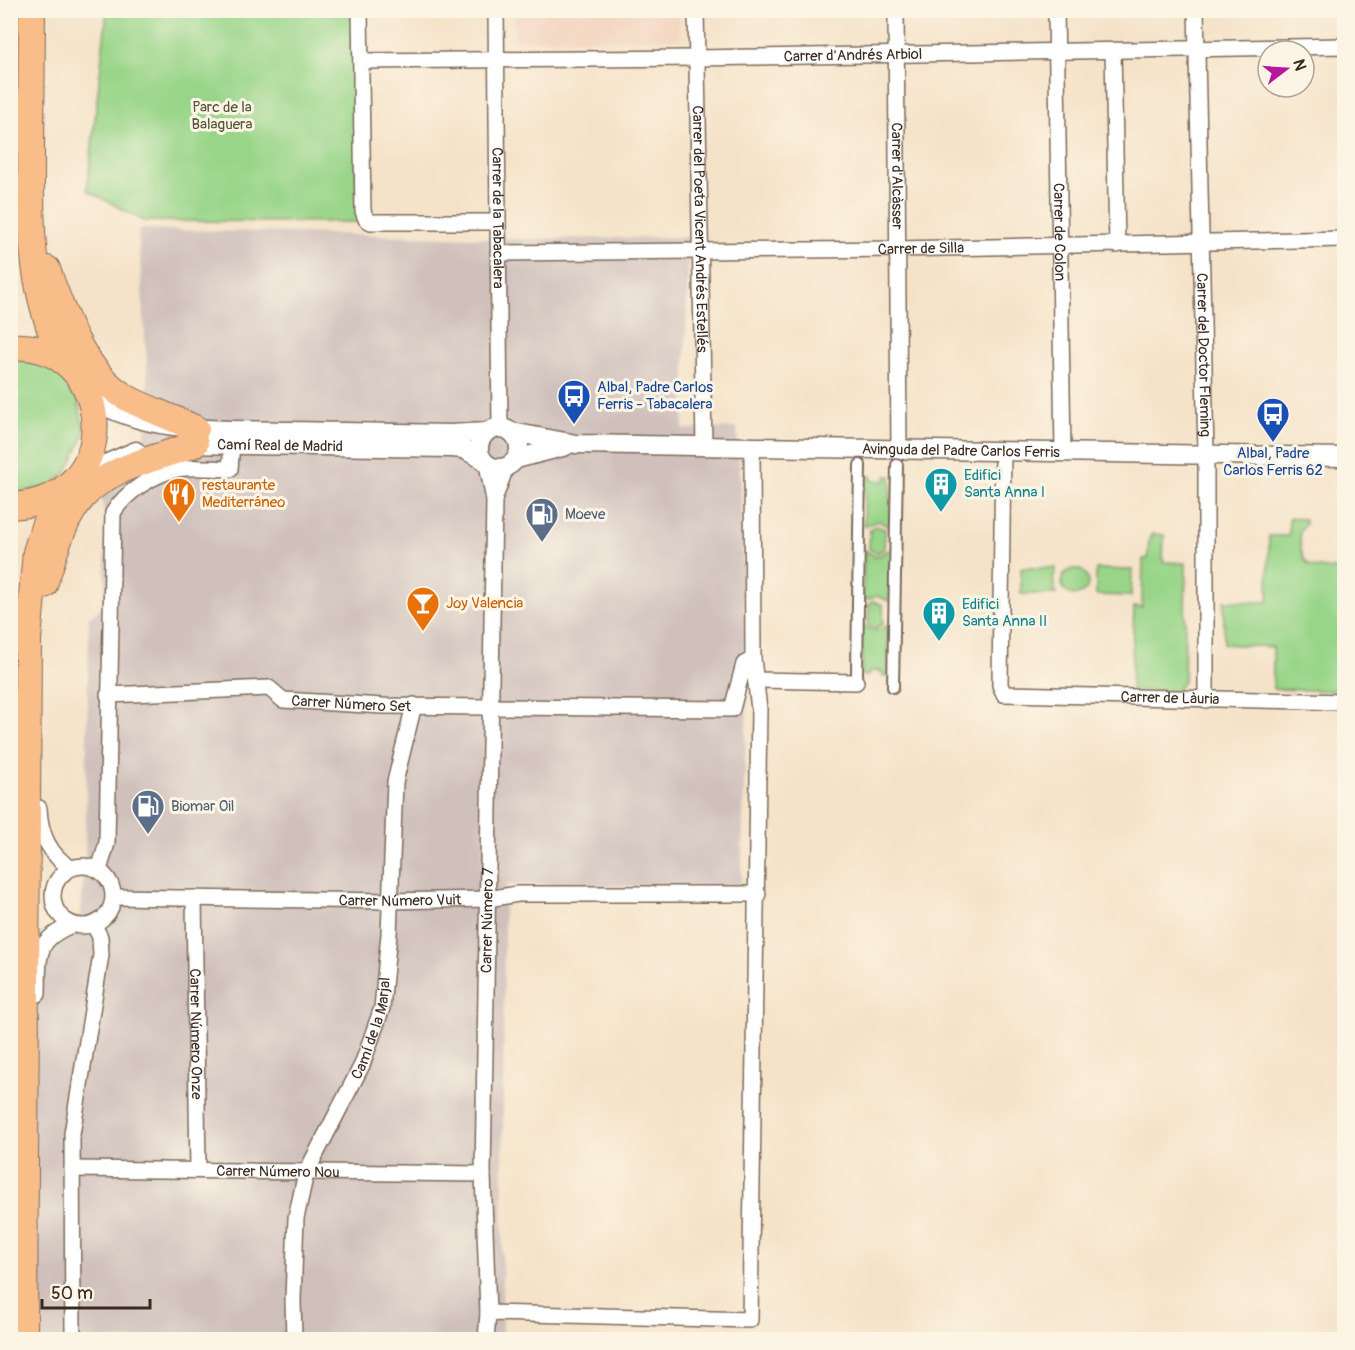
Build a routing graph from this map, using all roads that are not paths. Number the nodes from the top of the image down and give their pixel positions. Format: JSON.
{"nodes":[{"id":1,"x":32,"y":10,"type":"edge"},
{"id":2,"x":360,"y":10,"type":"edge"},
{"id":3,"x":496,"y":10,"type":"edge"},
{"id":4,"x":696,"y":10,"type":"edge"},
{"id":5,"x":896,"y":10,"type":"edge"},
{"id":6,"x":1056,"y":10,"type":"edge"},
{"id":7,"x":1196,"y":10,"type":"edge"},
{"id":8,"x":1344,"y":46,"type":"edge"},
{"id":9,"x":1196,"y":49,"type":"junction"},
{"id":10,"x":1113,"y":51,"type":"junction"},
{"id":11,"x":1056,"y":53,"type":"junction"},
{"id":12,"x":895,"y":55,"type":"junction"},
{"id":13,"x":697,"y":58,"type":"junction"},
{"id":14,"x":496,"y":60,"type":"junction"},
{"id":15,"x":361,"y":61,"type":"junction"},
{"id":16,"x":31,"y":217,"type":"junction"},
{"id":17,"x":498,"y":222,"type":"junction"},
{"id":18,"x":1344,"y":239,"type":"edge"},
{"id":19,"x":1202,"y":243,"type":"junction"},
{"id":20,"x":1117,"y":245,"type":"junction"},
{"id":21,"x":1059,"y":246,"type":"junction"},
{"id":22,"x":898,"y":249,"type":"junction"},
{"id":23,"x":699,"y":252,"type":"junction"},
{"id":24,"x":498,"y":253,"type":"junction"},
{"id":25,"x":10,"y":347,"type":"edge"},
{"id":26,"x":63,"y":361,"type":"junction"},
{"id":27,"x":90,"y":398,"type":"junction"},
{"id":28,"x":500,"y":431,"type":"junction"},
{"id":29,"x":196,"y":436,"type":"junction"},
{"id":30,"x":232,"y":443,"type":"junction"},
{"id":31,"x":576,"y":444,"type":"junction"},
{"id":32,"x":704,"y":447,"type":"junction"},
{"id":33,"x":752,"y":448,"type":"junction"},
{"id":34,"x":1003,"y":451,"type":"junction"},
{"id":35,"x":1063,"y":452,"type":"junction"},
{"id":36,"x":1206,"y":455,"type":"junction"},
{"id":37,"x":1344,"y":457,"type":"edge"},
{"id":38,"x":898,"y":458,"type":"junction"},
{"id":39,"x":484,"y":461,"type":"junction"},
{"id":40,"x":511,"y":463,"type":"junction"},
{"id":41,"x":860,"y":465,"type":"dead end"},
{"id":42,"x":80,"y":475,"type":"junction"},
{"id":43,"x":52,"y":498,"type":"junction"},
{"id":44,"x":494,"y":500,"type":"junction"},
{"id":45,"x":10,"y":506,"type":"edge"},
{"id":46,"x":28,"y":640,"type":"junction"},
{"id":47,"x":753,"y":659,"type":"junction"},
{"id":48,"x":857,"y":677,"type":"joint"},
{"id":49,"x":757,"y":680,"type":"junction"},
{"id":50,"x":894,"y":687,"type":"dead end"},
{"id":51,"x":108,"y":695,"type":"junction"},
{"id":52,"x":1206,"y":700,"type":"junction"},
{"id":53,"x":1344,"y":702,"type":"edge"},
{"id":54,"x":414,"y":705,"type":"junction"},
{"id":55,"x":490,"y":706,"type":"junction"},
{"id":56,"x":27,"y":744,"type":"junction"},
{"id":57,"x":72,"y":868,"type":"junction"},
{"id":58,"x":99,"y":870,"type":"junction"},
{"id":59,"x":758,"y":894,"type":"junction"},
{"id":60,"x":114,"y":897,"type":"junction"},
{"id":61,"x":194,"y":898,"type":"junction"},
{"id":62,"x":488,"y":899,"type":"junction"},
{"id":63,"x":389,"y":901,"type":"junction"},
{"id":64,"x":72,"y":925,"type":"junction"},
{"id":65,"x":94,"y":925,"type":"junction"},
{"id":66,"x":72,"y":1169,"type":"junction"},
{"id":67,"x":198,"y":1170,"type":"junction"},
{"id":68,"x":26,"y":1173,"type":"junction"},
{"id":69,"x":306,"y":1173,"type":"junction"},
{"id":70,"x":483,"y":1173,"type":"junction"},
{"id":71,"x":488,"y":1313,"type":"junction"},
{"id":72,"x":24,"y":1336,"type":"edge"},
{"id":73,"x":73,"y":1340,"type":"edge"},
{"id":74,"x":294,"y":1340,"type":"edge"},
{"id":75,"x":486,"y":1340,"type":"edge"}],
"edges":[{"from":1,"to":16,"type":"highway"},
{"from":2,"to":15,"type":"street"},
{"from":3,"to":14,"type":"street","name":"Carrer de la Tabacalera"},
{"from":4,"to":13,"type":"street","name":"Carrer del Poeta Vicent Andrés Estellés"},
{"from":5,"to":12,"type":"street","name":"Carrer d'Alcàsser"},
{"from":6,"to":11,"type":"street","name":"Carrer de Colon"},
{"from":7,"to":9,"type":"street","name":"Carrer del Doctor Fleming"},
{"from":8,"to":9,"type":"street","name":"Carrer d'Andrés Arbiol"},
{"from":9,"to":10,"type":"street","name":"Carrer d'Andrés Arbiol"},
{"from":9,"to":19,"type":"street","name":"Carrer del Doctor Fleming"},
{"from":10,"to":11,"type":"street","name":"Carrer d'Andrés Arbiol"},
{"from":10,"to":20,"type":"street"},
{"from":11,"to":12,"type":"street","name":"Carrer d'Andrés Arbiol"},
{"from":11,"to":21,"type":"street","name":"Carrer de Colon"},
{"from":12,"to":13,"type":"street","name":"Carrer d'Andrés Arbiol"},
{"from":12,"to":22,"type":"street","name":"Carrer d'Alcàsser"},
{"from":13,"to":14,"type":"street","name":"Carrer d'Andrés Arbiol"},
{"from":13,"to":23,"type":"street","name":"Carrer del Poeta Vicent Andrés Estellés"},
{"from":14,"to":15,"type":"street","name":"Carrer d'Andrés Arbiol"},
{"from":14,"to":17,"type":"street","name":"Carrer de la Tabacalera"},
{"from":15,"to":17,"type":"street"},
{"from":16,"to":26,"type":"highway"},
{"from":16,"to":29,"type":"highway"},
{"from":17,"to":24,"type":"street","name":"Carrer de la Tabacalera"},
{"from":18,"to":19,"type":"street","name":"Carrer de Silla"},
{"from":19,"to":20,"type":"street","name":"Carrer de Silla"},
{"from":19,"to":36,"type":"street","name":"Carrer del Doctor Fleming"},
{"from":20,"to":21,"type":"street","name":"Carrer de Silla"},
{"from":21,"to":22,"type":"street","name":"Carrer de Silla"},
{"from":21,"to":35,"type":"street","name":"Carrer de Colon"},
{"from":22,"to":23,"type":"street","name":"Carrer de Silla"},
{"from":22,"to":38,"type":"street","name":"Carrer d'Alcàsser"},
{"from":23,"to":24,"type":"street","name":"Carrer de Silla"},
{"from":23,"to":32,"type":"street","name":"Carrer del Poeta Vicent Andrés Estellés"},
{"from":24,"to":28,"type":"street","name":"Carrer de la Tabacalera"},
{"from":25,"to":26,"type":"highway"},
{"from":26,"to":27,"type":"highway"},
{"from":27,"to":29,"type":"street","name":"Camí Real de Madrid"},
{"from":27,"to":42,"type":"highway"},
{"from":28,"to":29,"type":"street","name":"Camí Real de Madrid"},
{"from":28,"to":31,"type":"street","name":"Avinguda del Padre Carlos Ferris"},
{"from":28,"to":39,"type":"street"},
{"from":28,"to":40,"type":"street"},
{"from":29,"to":30,"type":"street","name":"Camí Real de Madrid"},
{"from":29,"to":42,"type":"street","name":"Camí Real de Madrid"},
{"from":29,"to":46,"type":"highway"},
{"from":30,"to":39,"type":"street","name":"Camí Real de Madrid"},
{"from":30,"to":51,"type":"street"},
{"from":31,"to":32,"type":"street","name":"Avinguda del Padre Carlos Ferris"},
{"from":31,"to":40,"type":"street","name":"Avinguda del Padre Carlos Ferris"},
{"from":32,"to":33,"type":"street","name":"Avinguda del Padre Carlos Ferris"},
{"from":33,"to":38,"type":"street","name":"Avinguda del Padre Carlos Ferris"},
{"from":33,"to":47,"type":"street"},
{"from":34,"to":35,"type":"street","name":"Avinguda del Padre Carlos Ferris"},
{"from":34,"to":38,"type":"street","name":"Avinguda del Padre Carlos Ferris"},
{"from":34,"to":52,"type":"street","name":"Carrer de Làuria"},
{"from":35,"to":36,"type":"street","name":"Avinguda del Padre Carlos Ferris"},
{"from":36,"to":37,"type":"street","name":"Avinguda del Padre Carlos Ferris"},
{"from":36,"to":52,"type":"street","name":"Carrer del Doctor Fleming"},
{"from":38,"to":50,"type":"street"},
{"from":39,"to":40,"type":"street"},
{"from":39,"to":44,"type":"street","name":"Carrer Número 7"},
{"from":40,"to":44,"type":"street","name":"Carrer Número 7"},
{"from":41,"to":48,"type":"street"},
{"from":42,"to":43,"type":"highway"},
{"from":43,"to":45,"type":"highway"},
{"from":43,"to":46,"type":"highway"},
{"from":44,"to":55,"type":"street","name":"Carrer Número 7"},
{"from":46,"to":56,"type":"highway"},
{"from":47,"to":49,"type":"street"},
{"from":47,"to":55,"type":"street","name":"Carrer Número Set"},
{"from":48,"to":49,"type":"street"},
{"from":49,"to":59,"type":"street"},
{"from":51,"to":54,"type":"street","name":"Carrer Número Set"},
{"from":51,"to":58,"type":"street"},
{"from":52,"to":53,"type":"street","name":"Carrer de Làuria"},
{"from":54,"to":55,"type":"street","name":"Carrer Número Set"},
{"from":54,"to":63,"type":"street","name":"Camí de la Marjal"},
{"from":55,"to":62,"type":"street","name":"Carrer Número 7"},
{"from":56,"to":57,"type":"street"},
{"from":56,"to":68,"type":"highway"},
{"from":57,"to":58,"type":"street"},
{"from":57,"to":64,"type":"street"},
{"from":58,"to":60,"type":"street"},
{"from":59,"to":62,"type":"street","name":"Carrer Número Vuit"},
{"from":59,"to":71,"type":"street"},
{"from":60,"to":61,"type":"street","name":"Carrer Número Vuit"},
{"from":60,"to":65,"type":"street"},
{"from":61,"to":63,"type":"street","name":"Carrer Número Vuit"},
{"from":61,"to":67,"type":"street","name":"Carrer Número Onze"},
{"from":62,"to":63,"type":"street","name":"Carrer Número Vuit"},
{"from":62,"to":70,"type":"street","name":"Carrer Número 7"},
{"from":63,"to":69,"type":"street","name":"Camí de la Marjal"},
{"from":64,"to":65,"type":"street"},
{"from":64,"to":68,"type":"street"},
{"from":65,"to":66,"type":"street"},
{"from":66,"to":67,"type":"street","name":"Carrer Número Nou"},
{"from":66,"to":73,"type":"street"},
{"from":67,"to":69,"type":"street","name":"Carrer Número Nou"},
{"from":68,"to":72,"type":"highway"},
{"from":69,"to":70,"type":"street","name":"Carrer Número Nou"},
{"from":69,"to":74,"type":"street","name":"Camí de la Marjal"},
{"from":70,"to":71,"type":"street","name":"Carrer Número 7"},
{"from":71,"to":75,"type":"street","name":"Carrer Número 7"}]}
